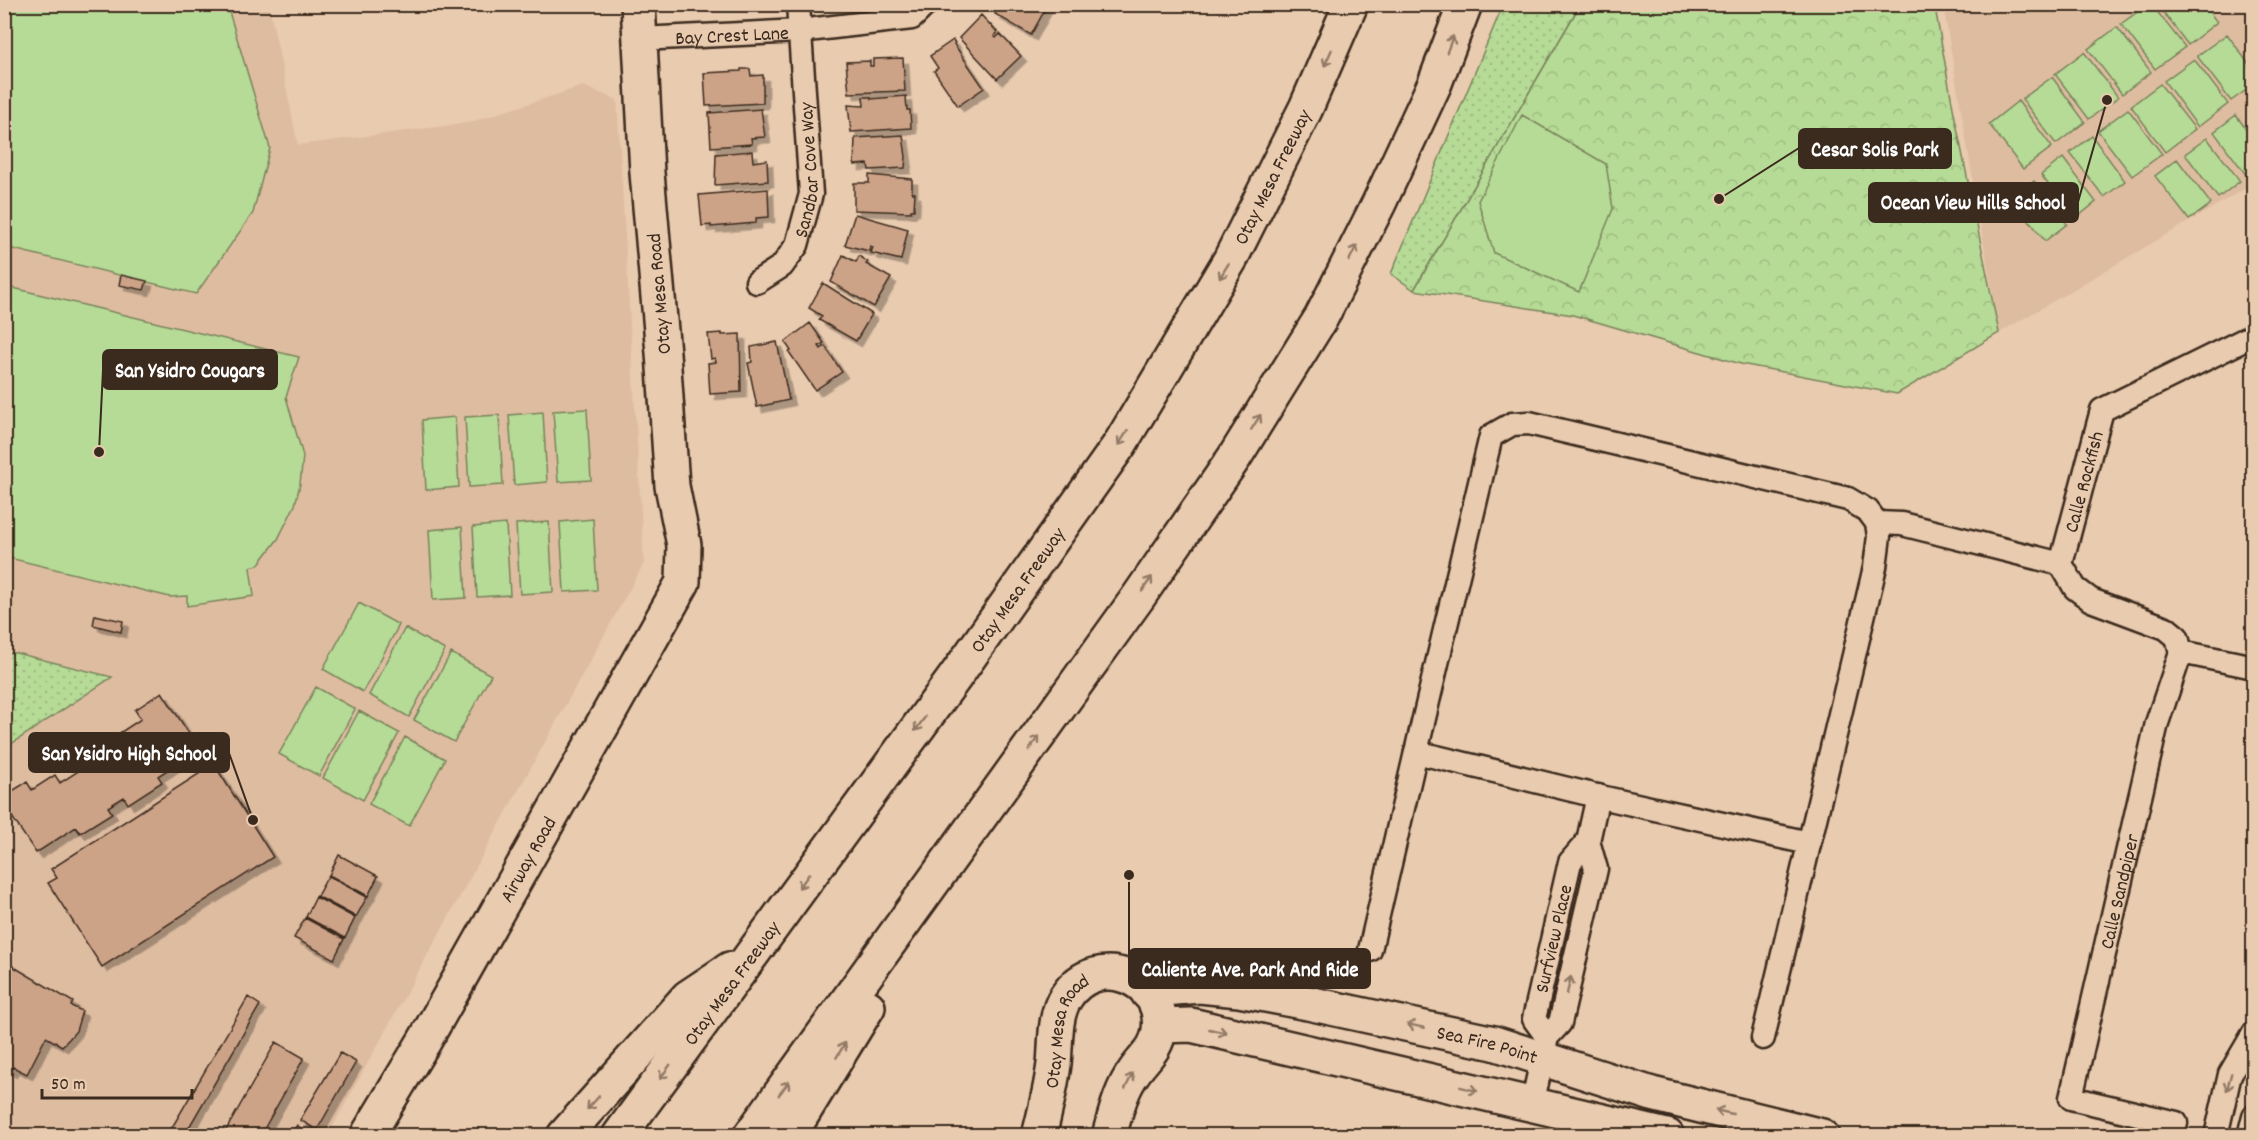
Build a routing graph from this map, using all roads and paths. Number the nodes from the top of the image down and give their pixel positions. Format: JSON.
{"nodes":[{"id":1,"x":638,"y":4,"type":"edge"},
{"id":2,"x":798,"y":4,"type":"edge"},
{"id":3,"x":926,"y":4,"type":"edge"},
{"id":4,"x":1351,"y":4,"type":"edge"},
{"id":5,"x":1465,"y":4,"type":"edge"},
{"id":6,"x":799,"y":31,"type":"junction"},
{"id":7,"x":640,"y":39,"type":"junction"},
{"id":8,"x":757,"y":282,"type":"dead end"},
{"id":9,"x":2253,"y":335,"type":"edge"},
{"id":10,"x":1876,"y":523,"type":"junction"},
{"id":11,"x":2061,"y":564,"type":"junction"},
{"id":12,"x":683,"y":582,"type":"joint"},
{"id":13,"x":2181,"y":652,"type":"junction"},
{"id":14,"x":2253,"y":667,"type":"edge"},
{"id":15,"x":1416,"y":752,"type":"junction"},
{"id":16,"x":1000,"y":790,"type":"junction"},
{"id":17,"x":1598,"y":796,"type":"junction"},
{"id":18,"x":1809,"y":843,"type":"junction"},
{"id":19,"x":1370,"y":950,"type":"dead end"},
{"id":20,"x":749,"y":956,"type":"junction"},
{"id":21,"x":1148,"y":993,"type":"junction"},
{"id":22,"x":1160,"y":1026,"type":"junction"},
{"id":23,"x":2253,"y":1034,"type":"edge"},
{"id":24,"x":1763,"y":1038,"type":"dead end"},
{"id":25,"x":1545,"y":1048,"type":"junction"},
{"id":26,"x":1532,"y":1105,"type":"junction"},
{"id":27,"x":2253,"y":1116,"type":"edge"},
{"id":28,"x":2176,"y":1123,"type":"dead end"},
{"id":29,"x":367,"y":1136,"type":"edge"},
{"id":30,"x":564,"y":1136,"type":"edge"},
{"id":31,"x":619,"y":1136,"type":"edge"},
{"id":32,"x":750,"y":1136,"type":"edge"},
{"id":33,"x":789,"y":1136,"type":"edge"},
{"id":34,"x":1039,"y":1136,"type":"edge"},
{"id":35,"x":1109,"y":1136,"type":"edge"},
{"id":36,"x":1667,"y":1136,"type":"edge"},
{"id":37,"x":1822,"y":1136,"type":"edge"},
{"id":38,"x":2216,"y":1136,"type":"edge"},
{"id":39,"x":2249,"y":1136,"type":"edge"}],
"edges":[{"from":1,"to":7,"type":"main road","name":"Otay Mesa Road"},
{"from":2,"to":6,"type":"street","name":"Sandbar Cove Way"},
{"from":3,"to":6,"type":"street","name":"Bay Crest Lane"},
{"from":4,"to":20,"type":"main road","name":"Otay Mesa Freeway","one_way":true},
{"from":16,"to":5,"type":"main road","one_way":true},
{"from":6,"to":7,"type":"street","name":"Bay Crest Lane"},
{"from":6,"to":8,"type":"street","name":"Sandbar Cove Way"},
{"from":7,"to":12,"type":"main road","name":"Otay Mesa Road"},
{"from":9,"to":11,"type":"street","name":"Calle Rockfish"},
{"from":10,"to":11,"type":"street"},
{"from":10,"to":15,"type":"street"},
{"from":10,"to":18,"type":"street"},
{"from":11,"to":13,"type":"street"},
{"from":12,"to":29,"type":"main road","name":"Airway Road"},
{"from":13,"to":14,"type":"street"},
{"from":13,"to":28,"type":"street","name":"Calle Sandpiper"},
{"from":15,"to":17,"type":"street"},
{"from":15,"to":19,"type":"street"},
{"from":32,"to":16,"type":"main road","one_way":true},
{"from":33,"to":16,"type":"main road","one_way":true},
{"from":17,"to":18,"type":"street"},
{"from":17,"to":25,"type":"street","name":"Surfview Place"},
{"from":18,"to":24,"type":"street"},
{"from":20,"to":30,"type":"main road","one_way":true},
{"from":20,"to":31,"type":"main road","name":"Otay Mesa Freeway","one_way":true},
{"from":21,"to":22,"type":"main road"},
{"from":25,"to":21,"type":"main road","name":"Sea Fire Point","one_way":true},
{"from":21,"to":34,"type":"main road","name":"Otay Mesa Road"},
{"from":22,"to":26,"type":"main road","one_way":true},
{"from":35,"to":22,"type":"main road","one_way":true},
{"from":23,"to":38,"type":"street","one_way":true},
{"from":25,"to":26,"type":"street","name":"Surfview Place"},
{"from":37,"to":25,"type":"main road","name":"Sea Fire Point","one_way":true},
{"from":26,"to":36,"type":"main road"},
{"from":27,"to":39,"type":"street"}]}
